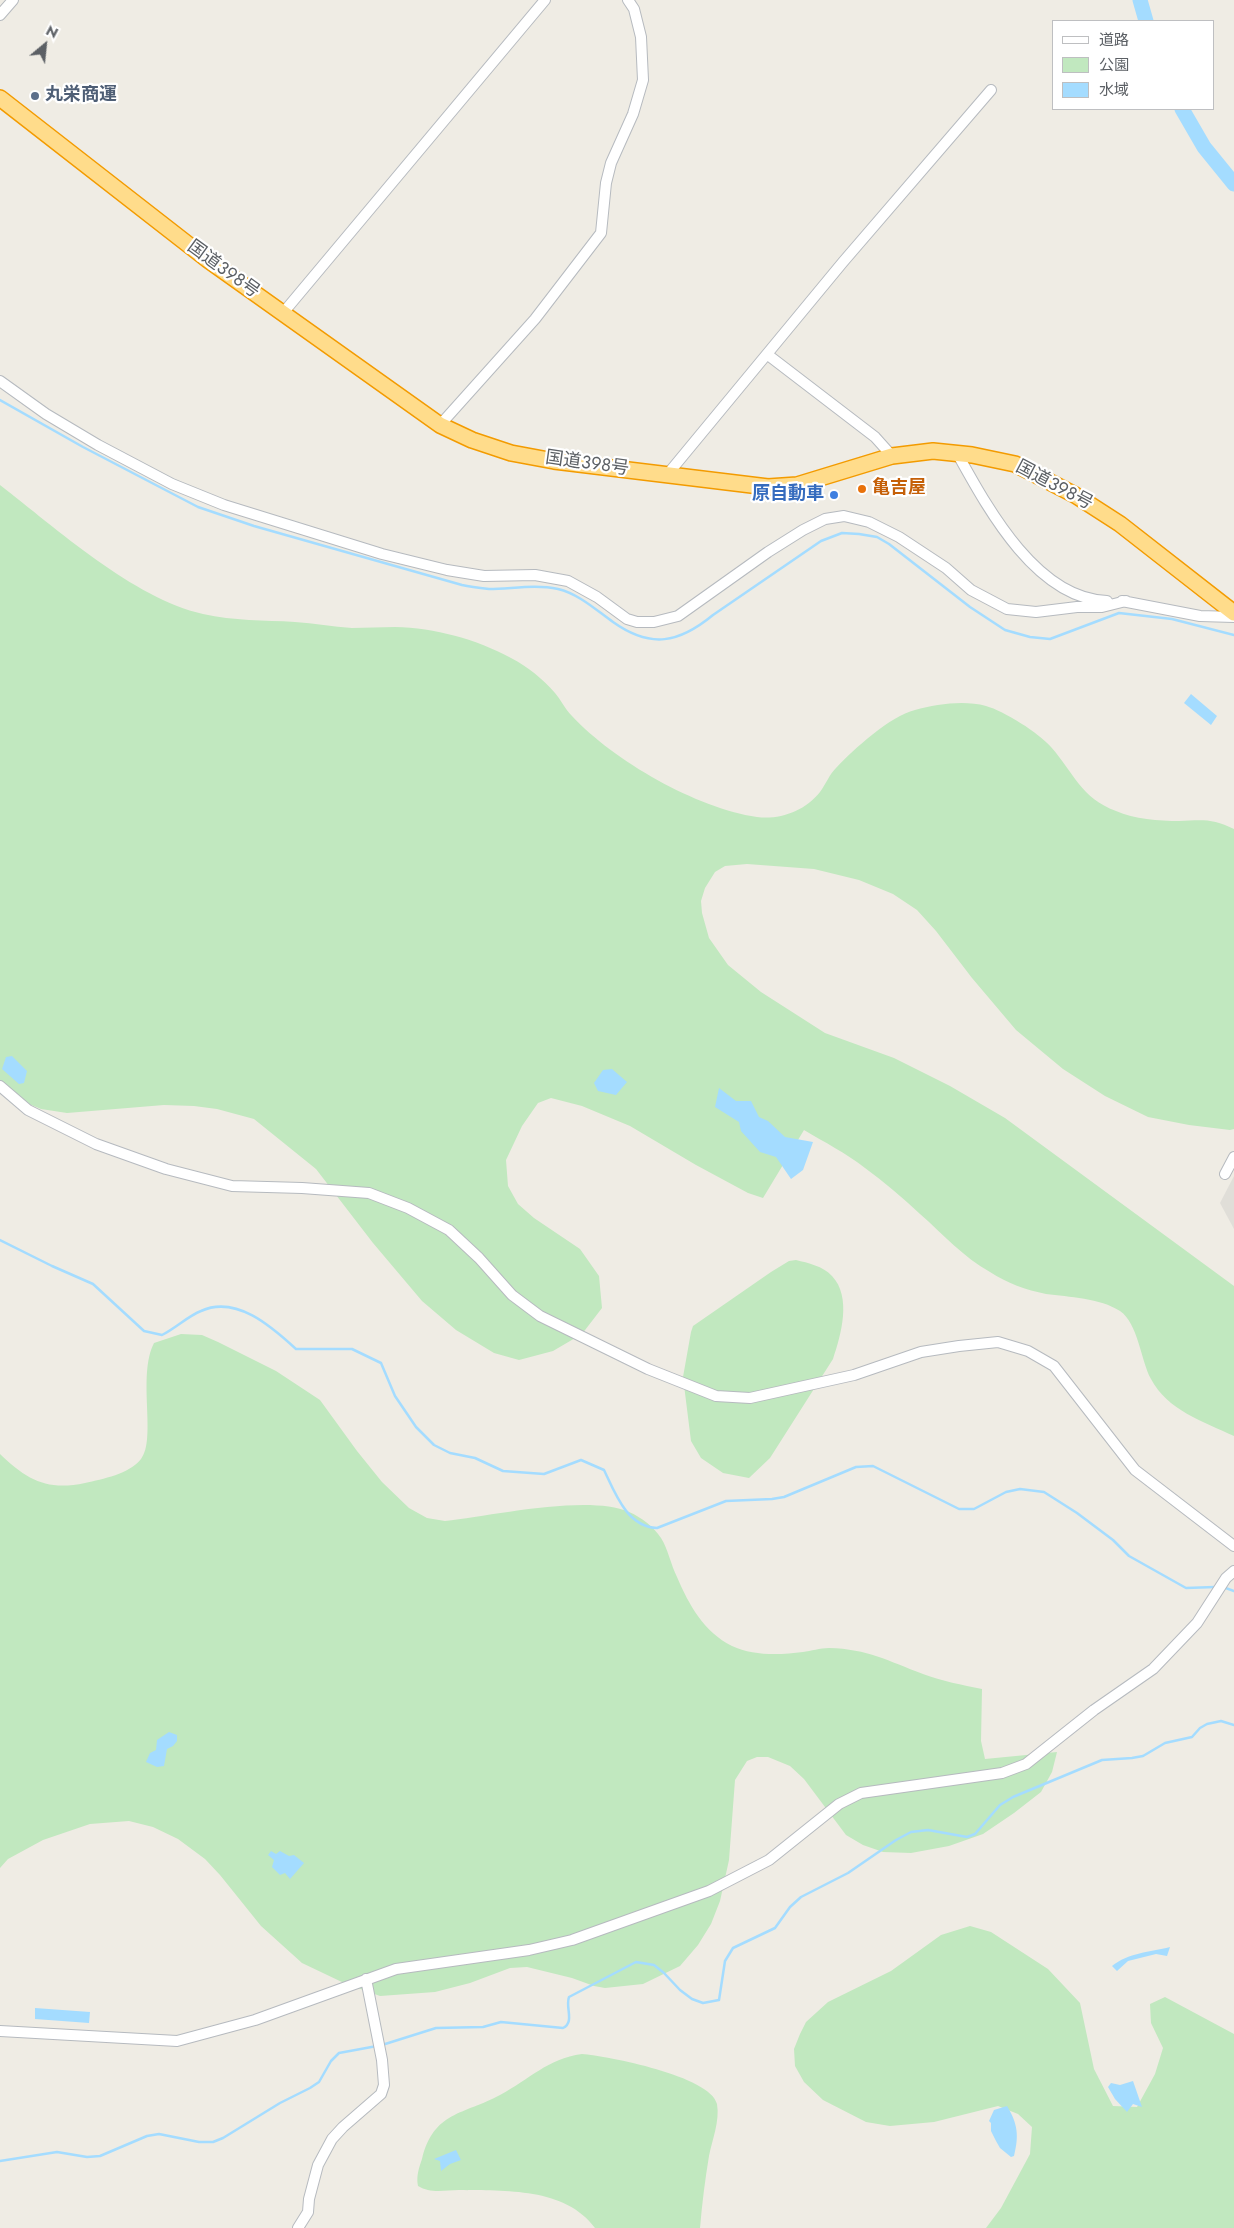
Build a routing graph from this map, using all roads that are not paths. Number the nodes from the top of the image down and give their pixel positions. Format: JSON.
{"nodes":[{"id":1,"x":13,"y":0,"type":"edge"},
{"id":2,"x":544,"y":0,"type":"edge"},
{"id":3,"x":628,"y":0,"type":"edge"},
{"id":4,"x":0,"y":15,"type":"edge"},
{"id":5,"x":991,"y":90,"type":"dead end"},
{"id":6,"x":0,"y":98,"type":"edge"},
{"id":7,"x":283,"y":313,"type":"junction"},
{"id":8,"x":768,"y":355,"type":"junction"},
{"id":9,"x":0,"y":381,"type":"edge"},
{"id":10,"x":440,"y":425,"type":"junction"},
{"id":11,"x":957,"y":453,"type":"junction"},
{"id":12,"x":892,"y":456,"type":"junction"},
{"id":13,"x":667,"y":475,"type":"junction"},
{"id":14,"x":1126,"y":602,"type":"junction"},
{"id":15,"x":1234,"y":613,"type":"edge"},
{"id":16,"x":1234,"y":617,"type":"edge"},
{"id":17,"x":0,"y":1086,"type":"edge"},
{"id":18,"x":1234,"y":1157,"type":"edge"},
{"id":19,"x":1225,"y":1174,"type":"dead end"},
{"id":20,"x":1234,"y":1546,"type":"edge"},
{"id":21,"x":1234,"y":1571,"type":"edge"},
{"id":22,"x":366,"y":1979,"type":"junction"},
{"id":23,"x":0,"y":2031,"type":"edge"},
{"id":24,"x":298,"y":2228,"type":"edge"}],
"edges":[{"from":1,"to":4,"type":"street"},
{"from":2,"to":7,"type":"street"},
{"from":3,"to":10,"type":"street"},
{"from":5,"to":8,"type":"street"},
{"from":6,"to":7,"type":"highway","name":"国道398号"},
{"from":7,"to":10,"type":"highway","name":"国道398号"},
{"from":8,"to":12,"type":"street"},
{"from":8,"to":13,"type":"street"},
{"from":9,"to":14,"type":"street"},
{"from":10,"to":13,"type":"highway","name":"国道398号"},
{"from":11,"to":12,"type":"highway","name":"国道398号"},
{"from":11,"to":14,"type":"street"},
{"from":11,"to":15,"type":"highway","name":"国道398号"},
{"from":12,"to":13,"type":"highway","name":"国道398号"},
{"from":14,"to":16,"type":"street"},
{"from":17,"to":20,"type":"street"},
{"from":18,"to":19,"type":"street"},
{"from":21,"to":22,"type":"street"},
{"from":22,"to":23,"type":"street"},
{"from":22,"to":24,"type":"street"}]}
